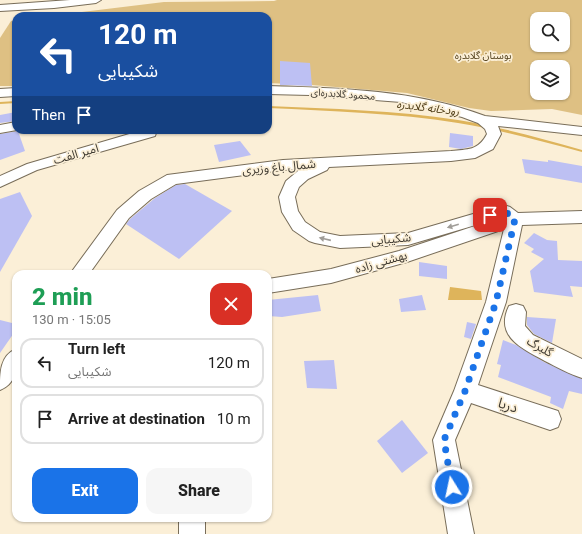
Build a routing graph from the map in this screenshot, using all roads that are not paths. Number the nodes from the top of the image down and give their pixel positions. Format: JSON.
{"nodes":[{"id":1,"x":96,"y":0,"type":"edge"},
{"id":2,"x":0,"y":8,"type":"edge"},
{"id":3,"x":272,"y":90,"type":"edge"},
{"id":4,"x":12,"y":92,"type":"edge"},
{"id":5,"x":0,"y":93,"type":"edge"},
{"id":6,"x":12,"y":127,"type":"edge"},
{"id":7,"x":490,"y":127,"type":"junction"},
{"id":8,"x":0,"y":129,"type":"edge"},
{"id":9,"x":582,"y":131,"type":"edge"},
{"id":10,"x":150,"y":134,"type":"edge"},
{"id":11,"x":343,"y":162,"type":"junction"},
{"id":12,"x":0,"y":182,"type":"edge"},
{"id":13,"x":582,"y":217,"type":"edge"},
{"id":14,"x":515,"y":219,"type":"junction"},
{"id":15,"x":82,"y":270,"type":"edge"},
{"id":16,"x":272,"y":285,"type":"edge"},
{"id":17,"x":495,"y":305,"type":"junction"},
{"id":18,"x":12,"y":364,"type":"edge"},
{"id":19,"x":582,"y":369,"type":"edge"},
{"id":20,"x":0,"y":380,"type":"edge"},
{"id":21,"x":465,"y":391,"type":"junction"},
{"id":22,"x":550,"y":419,"type":"dead end"},
{"id":23,"x":192,"y":522,"type":"edge"},
{"id":24,"x":192,"y":534,"type":"edge"},
{"id":25,"x":461,"y":534,"type":"edge"}],
"edges":[{"from":1,"to":2,"type":"street"},
{"from":3,"to":7,"type":"street","name":"محمود گلابدره‌ای"},
{"from":4,"to":5,"type":"street"},
{"from":6,"to":8,"type":"street"},
{"from":7,"to":9,"type":"street","name":"محمود گلابدره‌ای"},
{"from":7,"to":11,"type":"street","name":"شمال باغ وزیری"},
{"from":10,"to":12,"type":"street","name":"امیر الفت"},
{"from":14,"to":11,"type":"street","name":"شکیبایی","one_way":true},
{"from":11,"to":15,"type":"street","name":"شمال باغ وزیری"},
{"from":13,"to":14,"type":"street","name":"شکیبایی"},
{"from":14,"to":16,"type":"street","name":"بهشتی زاده"},
{"from":14,"to":17,"type":"street"},
{"from":17,"to":19,"type":"street","name":"گلبرگ"},
{"from":17,"to":21,"type":"street"},
{"from":18,"to":20,"type":"street"},
{"from":21,"to":22,"type":"street","name":"دریا"},
{"from":21,"to":25,"type":"street"},
{"from":23,"to":24,"type":"street"}]}
